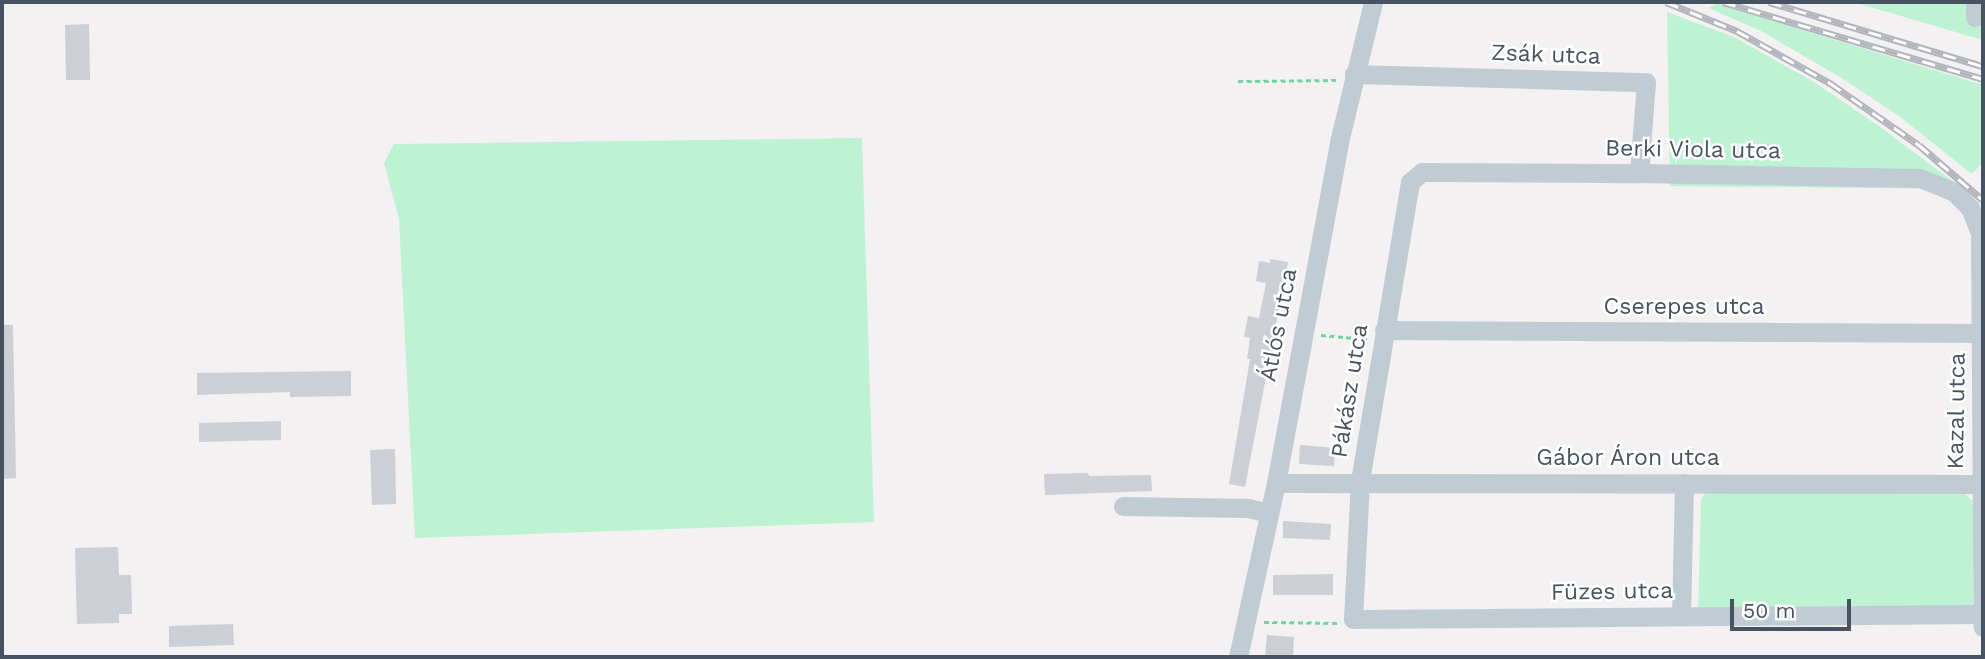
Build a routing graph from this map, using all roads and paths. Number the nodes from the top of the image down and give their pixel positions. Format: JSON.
{"nodes":[{"id":1,"x":1373,"y":2,"type":"edge"},
{"id":2,"x":1353,"y":77,"type":"junction"},
{"id":3,"x":1237,"y":81,"type":"dead end"},
{"id":4,"x":1639,"y":173,"type":"junction"},
{"id":5,"x":1416,"y":175,"type":"joint"},
{"id":6,"x":1964,"y":200,"type":"joint"},
{"id":7,"x":1983,"y":333,"type":"edge"},
{"id":8,"x":1302,"y":334,"type":"junction"},
{"id":9,"x":1384,"y":335,"type":"junction"},
{"id":10,"x":1360,"y":481,"type":"junction"},
{"id":11,"x":1276,"y":483,"type":"junction"},
{"id":12,"x":1684,"y":483,"type":"junction"},
{"id":13,"x":1981,"y":484,"type":"junction"},
{"id":14,"x":1123,"y":506,"type":"dead end"},
{"id":15,"x":1268,"y":513,"type":"junction"},
{"id":16,"x":1681,"y":616,"type":"junction"},
{"id":17,"x":1353,"y":619,"type":"junction"},
{"id":18,"x":1246,"y":621,"type":"junction"},
{"id":19,"x":1982,"y":621,"type":"edge"},
{"id":20,"x":1238,"y":657,"type":"edge"}],
"edges":[{"from":1,"to":2,"type":"street","name":"Átlós utca"},
{"from":2,"to":3,"type":"path"},
{"from":2,"to":4,"type":"street","name":"Zsák utca"},
{"from":2,"to":8,"type":"street","name":"Átlós utca"},
{"from":4,"to":5,"type":"street","name":"Berki Viola utca"},
{"from":4,"to":6,"type":"street","name":"Berki Viola utca"},
{"from":5,"to":9,"type":"street","name":"Pákász utca"},
{"from":6,"to":7,"type":"street","name":"Kazal utca"},
{"from":7,"to":9,"type":"street","name":"Cserepes utca"},
{"from":7,"to":13,"type":"street","name":"Kazal utca"},
{"from":8,"to":9,"type":"path"},
{"from":8,"to":11,"type":"street","name":"Átlós utca"},
{"from":9,"to":10,"type":"street","name":"Pákász utca"},
{"from":10,"to":11,"type":"street","name":"Gábor Áron utca"},
{"from":10,"to":12,"type":"street","name":"Gábor Áron utca"},
{"from":10,"to":17,"type":"street","name":"Pákász utca"},
{"from":11,"to":15,"type":"street","name":"Átlós utca"},
{"from":12,"to":13,"type":"street","name":"Gábor Áron utca"},
{"from":12,"to":16,"type":"street"},
{"from":13,"to":19,"type":"street","name":"Kazal utca"},
{"from":14,"to":15,"type":"street"},
{"from":15,"to":18,"type":"street","name":"Átlós utca"},
{"from":16,"to":17,"type":"street","name":"Füzes utca"},
{"from":16,"to":19,"type":"street","name":"Füzes utca"},
{"from":17,"to":18,"type":"path"},
{"from":18,"to":20,"type":"street","name":"Átlós utca"}]}
